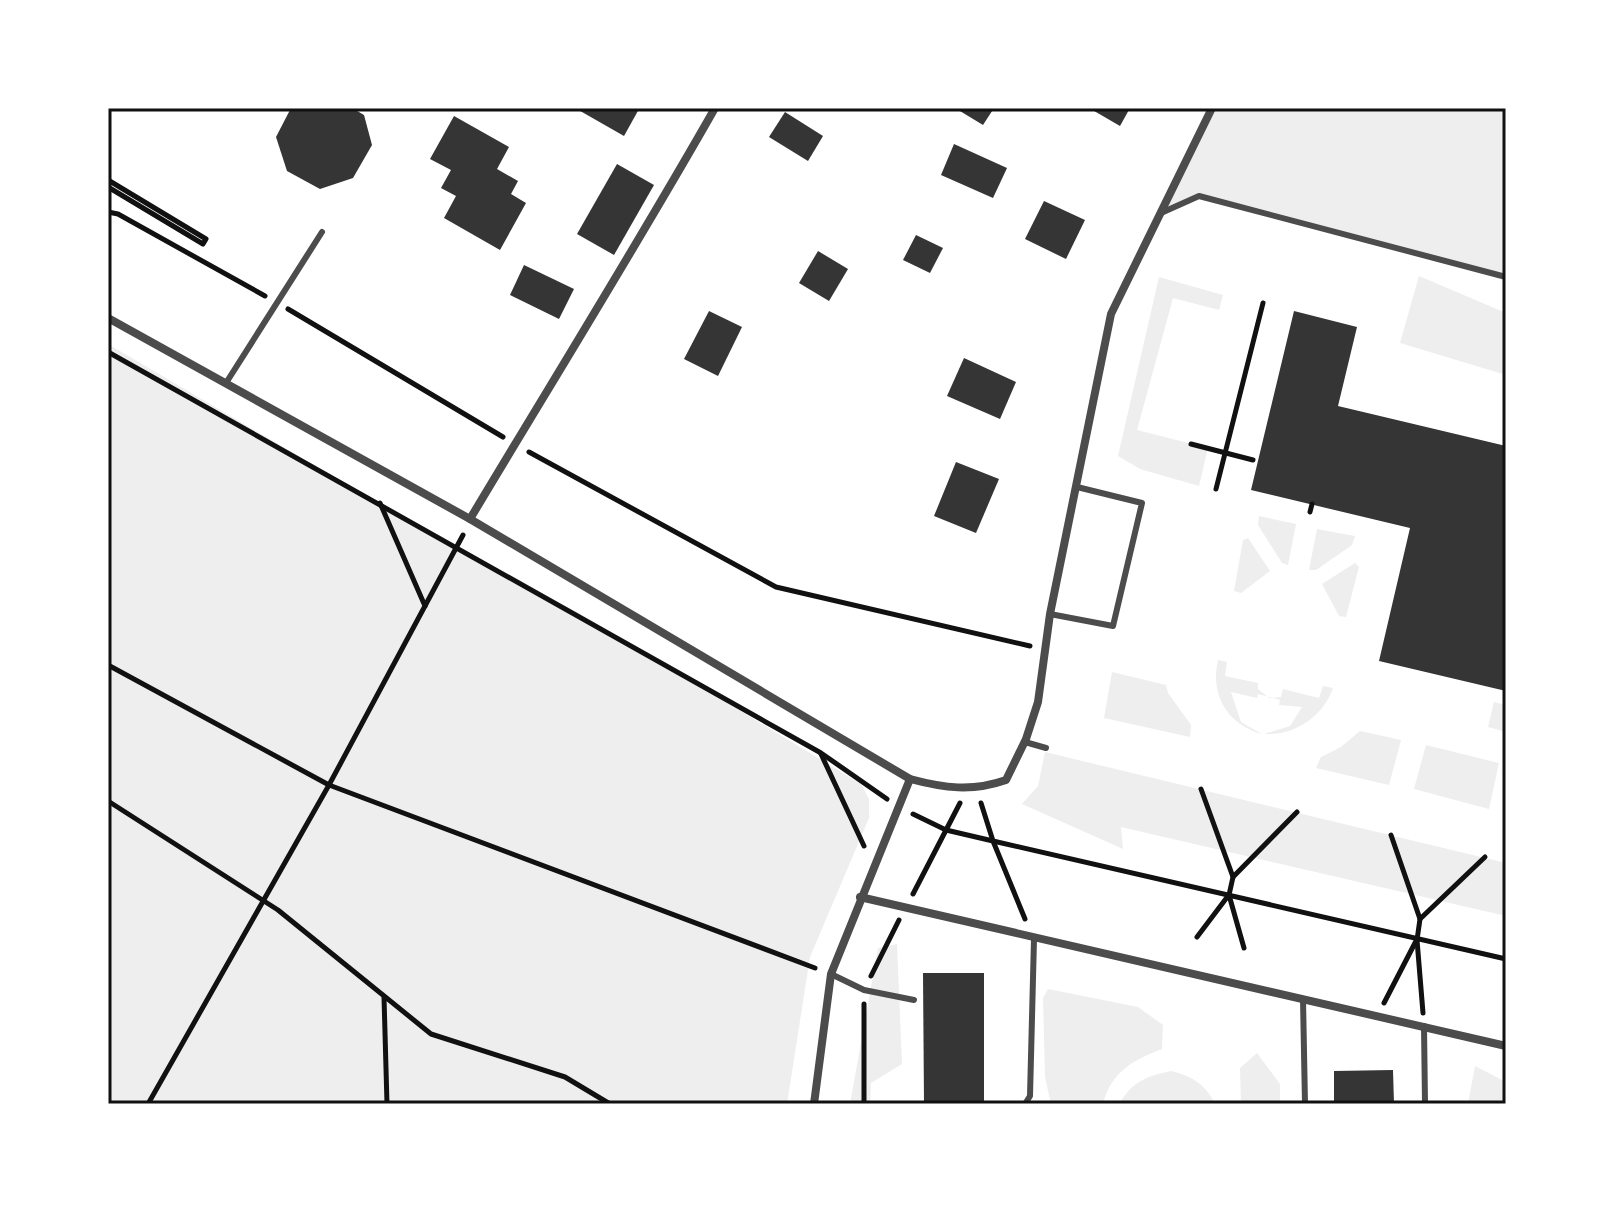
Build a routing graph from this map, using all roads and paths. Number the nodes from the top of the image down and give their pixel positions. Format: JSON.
{"nodes":[{"id":1,"x":715,"y":108,"type":"edge"},
{"id":2,"x":1212,"y":108,"type":"edge"},
{"id":3,"x":108,"y":180,"type":"edge"},
{"id":4,"x":108,"y":187,"type":"edge"},
{"id":5,"x":108,"y":212,"type":"edge"},
{"id":6,"x":1161,"y":213,"type":"junction"},
{"id":7,"x":322,"y":232,"type":"dead end"},
{"id":8,"x":1506,"y":277,"type":"edge"},
{"id":9,"x":277,"y":303,"type":"junction"},
{"id":10,"x":1263,"y":303,"type":"dead end"},
{"id":11,"x":108,"y":318,"type":"edge"},
{"id":12,"x":108,"y":352,"type":"edge"},
{"id":13,"x":226,"y":383,"type":"junction"},
{"id":14,"x":513,"y":444,"type":"junction"},
{"id":15,"x":1191,"y":444,"type":"dead end"},
{"id":16,"x":1225,"y":453,"type":"junction"},
{"id":17,"x":1253,"y":460,"type":"dead end"},
{"id":18,"x":1077,"y":487,"type":"junction"},
{"id":19,"x":1216,"y":489,"type":"dead end"},
{"id":20,"x":380,"y":503,"type":"junction"},
{"id":21,"x":1312,"y":504,"type":"dead end"},
{"id":22,"x":1310,"y":512,"type":"dead end"},
{"id":23,"x":470,"y":519,"type":"junction"},
{"id":24,"x":457,"y":546,"type":"junction"},
{"id":25,"x":426,"y":607,"type":"junction"},
{"id":26,"x":1050,"y":614,"type":"junction"},
{"id":27,"x":1046,"y":650,"type":"junction"},
{"id":28,"x":108,"y":665,"type":"edge"},
{"id":29,"x":1025,"y":742,"type":"junction"},
{"id":30,"x":1046,"y":748,"type":"dead end"},
{"id":31,"x":821,"y":753,"type":"junction"},
{"id":32,"x":910,"y":779,"type":"junction"},
{"id":33,"x":329,"y":785,"type":"junction"},
{"id":34,"x":972,"y":787,"type":"junction"},
{"id":35,"x":1201,"y":789,"type":"dead end"},
{"id":36,"x":108,"y":801,"type":"edge"},
{"id":37,"x":899,"y":807,"type":"junction"},
{"id":38,"x":1297,"y":812,"type":"dead end"},
{"id":39,"x":946,"y":830,"type":"junction"},
{"id":40,"x":1391,"y":835,"type":"dead end"},
{"id":41,"x":993,"y":841,"type":"junction"},
{"id":42,"x":1485,"y":857,"type":"dead end"},
{"id":43,"x":874,"y":865,"type":"junction"},
{"id":44,"x":1233,"y":877,"type":"junction"},
{"id":45,"x":1229,"y":895,"type":"junction"},
{"id":46,"x":860,"y":897,"type":"junction"},
{"id":47,"x":262,"y":902,"type":"junction"},
{"id":48,"x":905,"y":908,"type":"junction"},
{"id":49,"x":1420,"y":919,"type":"junction"},
{"id":50,"x":1197,"y":937,"type":"dead end"},
{"id":51,"x":1034,"y":939,"type":"junction"},
{"id":52,"x":1417,"y":940,"type":"junction"},
{"id":53,"x":1244,"y":948,"type":"dead end"},
{"id":54,"x":1506,"y":959,"type":"edge"},
{"id":55,"x":831,"y":974,"type":"junction"},
{"id":56,"x":864,"y":990,"type":"junction"},
{"id":57,"x":384,"y":996,"type":"junction"},
{"id":58,"x":1303,"y":999,"type":"junction"},
{"id":59,"x":914,"y":1000,"type":"dead end"},
{"id":60,"x":1377,"y":1016,"type":"junction"},
{"id":61,"x":1424,"y":1026,"type":"junction"},
{"id":62,"x":1506,"y":1046,"type":"edge"},
{"id":63,"x":148,"y":1104,"type":"edge"},
{"id":64,"x":387,"y":1104,"type":"edge"},
{"id":65,"x":610,"y":1104,"type":"edge"},
{"id":66,"x":814,"y":1104,"type":"edge"},
{"id":67,"x":864,"y":1104,"type":"edge"},
{"id":68,"x":1025,"y":1104,"type":"edge"},
{"id":69,"x":1305,"y":1104,"type":"edge"},
{"id":70,"x":1425,"y":1104,"type":"edge"}],
"edges":[{"from":1,"to":14,"type":"street"},
{"from":2,"to":6,"type":"street"},
{"from":3,"to":4,"type":"path"},
{"from":5,"to":9,"type":"path"},
{"from":6,"to":8,"type":"lane"},
{"from":6,"to":18,"type":"street"},
{"from":7,"to":9,"type":"lane"},
{"from":9,"to":13,"type":"lane"},
{"from":9,"to":14,"type":"path"},
{"from":10,"to":16,"type":"path"},
{"from":11,"to":13,"type":"street"},
{"from":12,"to":20,"type":"path"},
{"from":13,"to":23,"type":"street"},
{"from":14,"to":23,"type":"street"},
{"from":14,"to":27,"type":"path"},
{"from":15,"to":16,"type":"path"},
{"from":16,"to":17,"type":"path"},
{"from":16,"to":19,"type":"path"},
{"from":18,"to":26,"type":"street"},
{"from":18,"to":26,"type":"lane"},
{"from":20,"to":24,"type":"path"},
{"from":20,"to":25,"type":"path"},
{"from":21,"to":22,"type":"path"},
{"from":23,"to":24,"type":"path"},
{"from":23,"to":32,"type":"street"},
{"from":24,"to":25,"type":"path"},
{"from":24,"to":31,"type":"path"},
{"from":25,"to":33,"type":"path"},
{"from":26,"to":27,"type":"street"},
{"from":27,"to":29,"type":"street"},
{"from":28,"to":33,"type":"path"},
{"from":29,"to":30,"type":"lane"},
{"from":29,"to":34,"type":"street"},
{"from":31,"to":37,"type":"path"},
{"from":31,"to":43,"type":"path"},
{"from":32,"to":34,"type":"street"},
{"from":32,"to":37,"type":"street"},
{"from":33,"to":47,"type":"path"},
{"from":33,"to":55,"type":"path"},
{"from":34,"to":39,"type":"path"},
{"from":34,"to":41,"type":"path"},
{"from":35,"to":44,"type":"path"},
{"from":36,"to":47,"type":"path"},
{"from":37,"to":39,"type":"path"},
{"from":37,"to":43,"type":"street"},
{"from":38,"to":44,"type":"path"},
{"from":39,"to":41,"type":"path"},
{"from":39,"to":48,"type":"path"},
{"from":40,"to":49,"type":"path"},
{"from":41,"to":45,"type":"path"},
{"from":41,"to":51,"type":"path"},
{"from":42,"to":49,"type":"path"},
{"from":43,"to":46,"type":"street"},
{"from":44,"to":45,"type":"path"},
{"from":45,"to":50,"type":"path"},
{"from":45,"to":52,"type":"path"},
{"from":45,"to":53,"type":"path"},
{"from":46,"to":48,"type":"street"},
{"from":46,"to":55,"type":"street"},
{"from":47,"to":57,"type":"path"},
{"from":47,"to":63,"type":"path"},
{"from":48,"to":51,"type":"street"},
{"from":48,"to":56,"type":"path"},
{"from":49,"to":52,"type":"path"},
{"from":51,"to":58,"type":"street"},
{"from":51,"to":68,"type":"lane"},
{"from":52,"to":54,"type":"path"},
{"from":52,"to":60,"type":"path"},
{"from":52,"to":61,"type":"path"},
{"from":55,"to":56,"type":"lane"},
{"from":55,"to":66,"type":"street"},
{"from":56,"to":59,"type":"lane"},
{"from":56,"to":67,"type":"path"},
{"from":57,"to":64,"type":"path"},
{"from":57,"to":65,"type":"path"},
{"from":58,"to":60,"type":"street"},
{"from":58,"to":69,"type":"lane"},
{"from":60,"to":61,"type":"street"},
{"from":61,"to":62,"type":"street"},
{"from":61,"to":70,"type":"lane"}]}
